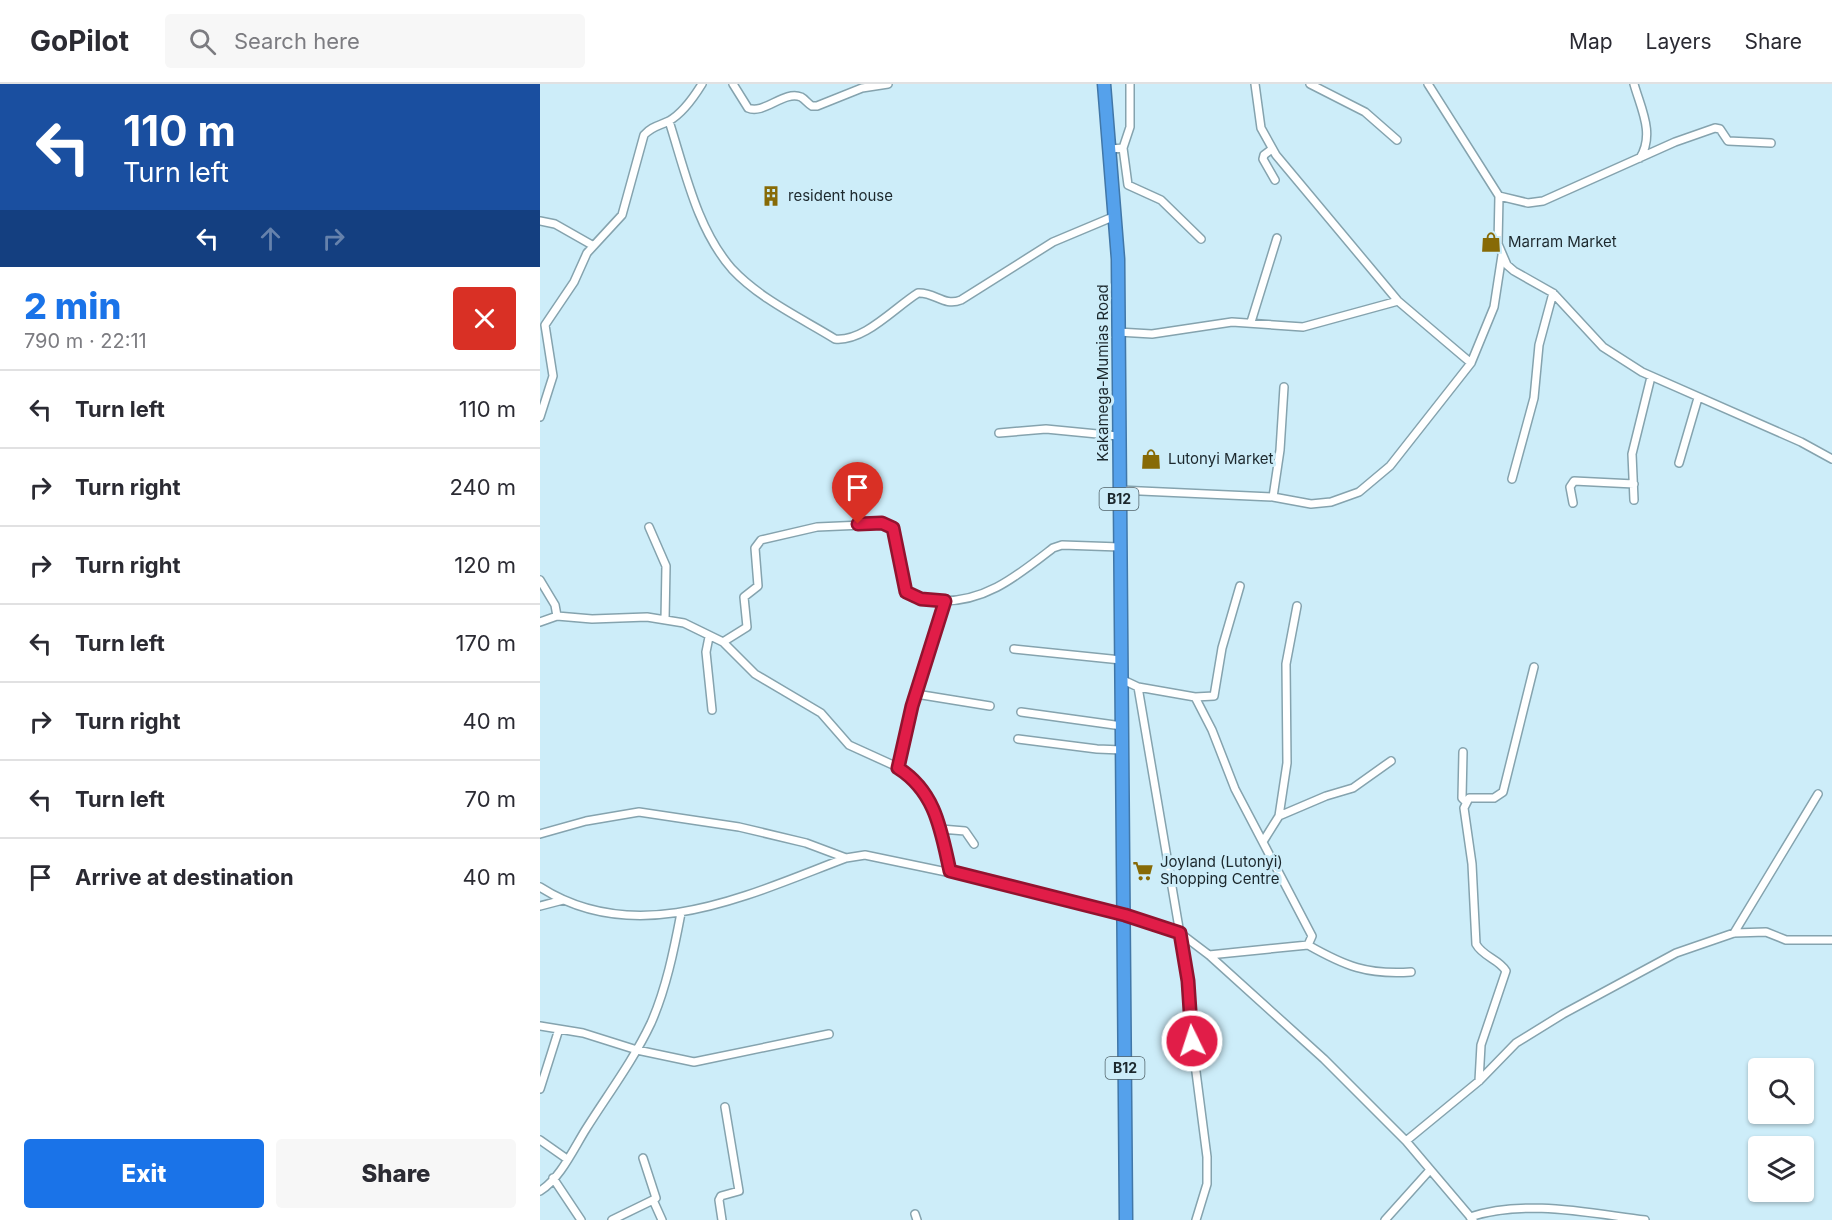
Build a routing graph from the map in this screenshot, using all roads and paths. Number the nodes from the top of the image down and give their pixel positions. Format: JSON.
{"nodes":[{"id":1,"x":702,"y":84,"type":"edge"},
{"id":2,"x":733,"y":84,"type":"edge"},
{"id":3,"x":888,"y":84,"type":"edge"},
{"id":4,"x":1104,"y":84,"type":"edge"},
{"id":5,"x":1130,"y":84,"type":"edge"},
{"id":6,"x":1255,"y":84,"type":"edge"},
{"id":7,"x":1310,"y":84,"type":"edge"},
{"id":8,"x":1428,"y":84,"type":"edge"},
{"id":9,"x":1634,"y":84,"type":"edge"},
{"id":10,"x":669,"y":121,"type":"junction"},
{"id":11,"x":1397,"y":140,"type":"dead end"},
{"id":12,"x":1771,"y":143,"type":"dead end"},
{"id":13,"x":1116,"y":148,"type":"junction"},
{"id":14,"x":1272,"y":148,"type":"junction"},
{"id":15,"x":1640,"y":158,"type":"junction"},
{"id":16,"x":1275,"y":180,"type":"dead end"},
{"id":17,"x":1499,"y":196,"type":"junction"},
{"id":18,"x":1115,"y":216,"type":"junction"},
{"id":19,"x":540,"y":221,"type":"edge"},
{"id":20,"x":1277,"y":238,"type":"dead end"},
{"id":21,"x":1201,"y":239,"type":"dead end"},
{"id":22,"x":592,"y":245,"type":"junction"},
{"id":23,"x":1502,"y":255,"type":"junction"},
{"id":24,"x":1553,"y":293,"type":"junction"},
{"id":25,"x":1398,"y":301,"type":"junction"},
{"id":26,"x":1251,"y":322,"type":"junction"},
{"id":27,"x":1118,"y":332,"type":"junction"},
{"id":28,"x":1471,"y":363,"type":"junction"},
{"id":29,"x":1651,"y":377,"type":"junction"},
{"id":30,"x":1284,"y":387,"type":"dead end"},
{"id":31,"x":1698,"y":398,"type":"junction"},
{"id":32,"x":540,"y":417,"type":"edge"},
{"id":33,"x":999,"y":433,"type":"dead end"},
{"id":34,"x":1119,"y":436,"type":"junction"},
{"id":35,"x":1832,"y":459,"type":"edge"},
{"id":36,"x":1679,"y":463,"type":"dead end"},
{"id":37,"x":1512,"y":479,"type":"dead end"},
{"id":38,"x":1634,"y":484,"type":"junction"},
{"id":39,"x":1119,"y":490,"type":"junction"},
{"id":40,"x":1273,"y":497,"type":"junction"},
{"id":41,"x":1634,"y":500,"type":"dead end"},
{"id":42,"x":1573,"y":503,"type":"dead end"},
{"id":43,"x":650,"y":527,"type":"dead end"},
{"id":44,"x":1120,"y":547,"type":"junction"},
{"id":45,"x":540,"y":580,"type":"edge"},
{"id":46,"x":1240,"y":586,"type":"dead end"},
{"id":47,"x":945,"y":601,"type":"junction"},
{"id":48,"x":1297,"y":606,"type":"dead end"},
{"id":49,"x":556,"y":616,"type":"junction"},
{"id":50,"x":665,"y":620,"type":"junction"},
{"id":51,"x":540,"y":622,"type":"edge"},
{"id":52,"x":709,"y":637,"type":"junction"},
{"id":53,"x":723,"y":642,"type":"junction"},
{"id":54,"x":1014,"y":649,"type":"dead end"},
{"id":55,"x":1121,"y":660,"type":"junction"},
{"id":56,"x":1534,"y":667,"type":"dead end"},
{"id":57,"x":1121,"y":679,"type":"junction"},
{"id":58,"x":1138,"y":687,"type":"junction"},
{"id":59,"x":916,"y":694,"type":"junction"},
{"id":60,"x":1195,"y":697,"type":"junction"},
{"id":61,"x":990,"y":706,"type":"dead end"},
{"id":62,"x":712,"y":710,"type":"dead end"},
{"id":63,"x":1021,"y":712,"type":"dead end"},
{"id":64,"x":1122,"y":726,"type":"junction"},
{"id":65,"x":1018,"y":740,"type":"dead end"},
{"id":66,"x":1122,"y":750,"type":"junction"},
{"id":67,"x":1462,"y":752,"type":"dead end"},
{"id":68,"x":1391,"y":761,"type":"dead end"},
{"id":69,"x":898,"y":768,"type":"junction"},
{"id":70,"x":1818,"y":794,"type":"dead end"},
{"id":71,"x":1466,"y":802,"type":"junction"},
{"id":72,"x":1279,"y":816,"type":"junction"},
{"id":73,"x":941,"y":829,"type":"junction"},
{"id":74,"x":540,"y":834,"type":"edge"},
{"id":75,"x":1264,"y":840,"type":"junction"},
{"id":76,"x":974,"y":844,"type":"dead end"},
{"id":77,"x":846,"y":858,"type":"junction"},
{"id":78,"x":950,"y":871,"type":"junction"},
{"id":79,"x":540,"y":887,"type":"edge"},
{"id":80,"x":563,"y":900,"type":"junction"},
{"id":81,"x":540,"y":906,"type":"edge"},
{"id":82,"x":681,"y":913,"type":"junction"},
{"id":83,"x":1125,"y":915,"type":"junction"},
{"id":84,"x":1180,"y":933,"type":"junction"},
{"id":85,"x":1734,"y":933,"type":"junction"},
{"id":86,"x":1832,"y":940,"type":"edge"},
{"id":87,"x":1308,"y":945,"type":"junction"},
{"id":88,"x":1209,"y":955,"type":"junction"},
{"id":89,"x":1411,"y":972,"type":"dead end"},
{"id":90,"x":540,"y":1026,"type":"edge"},
{"id":91,"x":559,"y":1029,"type":"junction"},
{"id":92,"x":829,"y":1034,"type":"dead end"},
{"id":93,"x":637,"y":1050,"type":"junction"},
{"id":94,"x":1479,"y":1081,"type":"junction"},
{"id":95,"x":540,"y":1089,"type":"edge"},
{"id":96,"x":725,"y":1107,"type":"dead end"},
{"id":97,"x":540,"y":1140,"type":"edge"},
{"id":98,"x":1406,"y":1141,"type":"junction"},
{"id":99,"x":643,"y":1158,"type":"dead end"},
{"id":100,"x":567,"y":1159,"type":"junction"},
{"id":101,"x":1429,"y":1171,"type":"junction"},
{"id":102,"x":553,"y":1178,"type":"junction"},
{"id":103,"x":540,"y":1191,"type":"edge"},
{"id":104,"x":653,"y":1200,"type":"junction"},
{"id":105,"x":1471,"y":1218,"type":"edge"},
{"id":106,"x":581,"y":1220,"type":"edge"},
{"id":107,"x":612,"y":1220,"type":"edge"},
{"id":108,"x":662,"y":1220,"type":"edge"},
{"id":109,"x":722,"y":1220,"type":"edge"},
{"id":110,"x":1126,"y":1220,"type":"edge"},
{"id":111,"x":1196,"y":1220,"type":"edge"},
{"id":112,"x":1385,"y":1220,"type":"edge"},
{"id":113,"x":1645,"y":1220,"type":"edge"}],
"edges":[{"from":1,"to":10,"type":"street"},
{"from":2,"to":3,"type":"street"},
{"from":4,"to":13,"type":"highway","name":"Kakamega-Mumias Road","number":"B12"},
{"from":5,"to":13,"type":"street"},
{"from":6,"to":14,"type":"street"},
{"from":7,"to":11,"type":"street"},
{"from":8,"to":17,"type":"street"},
{"from":9,"to":15,"type":"street"},
{"from":10,"to":18,"type":"street"},
{"from":10,"to":22,"type":"street"},
{"from":12,"to":15,"type":"street"},
{"from":13,"to":18,"type":"highway","name":"Kakamega-Mumias Road","number":"B12"},
{"from":13,"to":21,"type":"street"},
{"from":14,"to":16,"type":"street"},
{"from":14,"to":25,"type":"street"},
{"from":15,"to":17,"type":"street"},
{"from":17,"to":23,"type":"street"},
{"from":18,"to":27,"type":"highway","name":"Kakamega-Mumias Road","number":"B12"},
{"from":19,"to":22,"type":"street"},
{"from":20,"to":26,"type":"street"},
{"from":22,"to":32,"type":"street"},
{"from":23,"to":24,"type":"street"},
{"from":23,"to":28,"type":"street"},
{"from":24,"to":29,"type":"street"},
{"from":24,"to":37,"type":"street"},
{"from":25,"to":26,"type":"street"},
{"from":25,"to":28,"type":"street"},
{"from":26,"to":27,"type":"street"},
{"from":27,"to":34,"type":"highway","name":"Kakamega-Mumias Road","number":"B12"},
{"from":28,"to":40,"type":"street"},
{"from":29,"to":31,"type":"street"},
{"from":29,"to":38,"type":"street"},
{"from":30,"to":40,"type":"street"},
{"from":31,"to":35,"type":"street"},
{"from":31,"to":36,"type":"street"},
{"from":33,"to":34,"type":"street"},
{"from":34,"to":39,"type":"highway","name":"Kakamega-Mumias Road","number":"B12"},
{"from":38,"to":41,"type":"street"},
{"from":38,"to":42,"type":"street"},
{"from":39,"to":40,"type":"street"},
{"from":39,"to":44,"type":"highway","name":"Kakamega-Mumias Road","number":"B12"},
{"from":43,"to":50,"type":"street"},
{"from":44,"to":47,"type":"street"},
{"from":44,"to":55,"type":"highway","name":"Kakamega-Mumias Road","number":"B12"},
{"from":45,"to":49,"type":"street"},
{"from":46,"to":60,"type":"street"},
{"from":47,"to":53,"type":"street"},
{"from":47,"to":59,"type":"street"},
{"from":48,"to":72,"type":"street"},
{"from":49,"to":50,"type":"street"},
{"from":49,"to":51,"type":"street"},
{"from":50,"to":52,"type":"street"},
{"from":52,"to":53,"type":"street"},
{"from":52,"to":62,"type":"street"},
{"from":53,"to":69,"type":"street"},
{"from":54,"to":55,"type":"street"},
{"from":55,"to":57,"type":"highway","name":"Kakamega-Mumias Road","number":"B12"},
{"from":56,"to":71,"type":"street"},
{"from":57,"to":58,"type":"street"},
{"from":57,"to":64,"type":"highway","name":"Kakamega-Mumias Road","number":"B12"},
{"from":58,"to":60,"type":"street"},
{"from":58,"to":84,"type":"street"},
{"from":59,"to":61,"type":"street"},
{"from":59,"to":69,"type":"street"},
{"from":60,"to":75,"type":"street"},
{"from":63,"to":64,"type":"street"},
{"from":64,"to":66,"type":"highway","name":"Kakamega-Mumias Road","number":"B12"},
{"from":65,"to":66,"type":"street"},
{"from":66,"to":83,"type":"highway","name":"Kakamega-Mumias Road","number":"B12"},
{"from":67,"to":71,"type":"street"},
{"from":68,"to":72,"type":"street"},
{"from":69,"to":73,"type":"street"},
{"from":70,"to":85,"type":"street"},
{"from":71,"to":94,"type":"street"},
{"from":72,"to":75,"type":"street"},
{"from":73,"to":76,"type":"street"},
{"from":73,"to":78,"type":"street"},
{"from":74,"to":77,"type":"street"},
{"from":75,"to":87,"type":"street"},
{"from":77,"to":78,"type":"street"},
{"from":77,"to":82,"type":"street"},
{"from":78,"to":83,"type":"street"},
{"from":79,"to":80,"type":"street"},
{"from":80,"to":81,"type":"street"},
{"from":80,"to":82,"type":"street"},
{"from":82,"to":93,"type":"street"},
{"from":83,"to":84,"type":"street"},
{"from":83,"to":110,"type":"highway","number":"B12"},
{"from":84,"to":88,"type":"street"},
{"from":84,"to":111,"type":"street"},
{"from":85,"to":86,"type":"street"},
{"from":85,"to":94,"type":"street"},
{"from":87,"to":88,"type":"street"},
{"from":87,"to":89,"type":"street"},
{"from":88,"to":98,"type":"street"},
{"from":90,"to":91,"type":"street"},
{"from":91,"to":93,"type":"street"},
{"from":91,"to":95,"type":"street"},
{"from":92,"to":93,"type":"street"},
{"from":93,"to":100,"type":"street"},
{"from":94,"to":98,"type":"street"},
{"from":96,"to":109,"type":"street"},
{"from":97,"to":100,"type":"street"},
{"from":98,"to":101,"type":"street"},
{"from":99,"to":104,"type":"street"},
{"from":100,"to":102,"type":"street"},
{"from":101,"to":105,"type":"street"},
{"from":101,"to":112,"type":"street"},
{"from":102,"to":103,"type":"street"},
{"from":102,"to":106,"type":"street"},
{"from":104,"to":107,"type":"street"},
{"from":104,"to":108,"type":"street"},
{"from":105,"to":113,"type":"street"}]}
